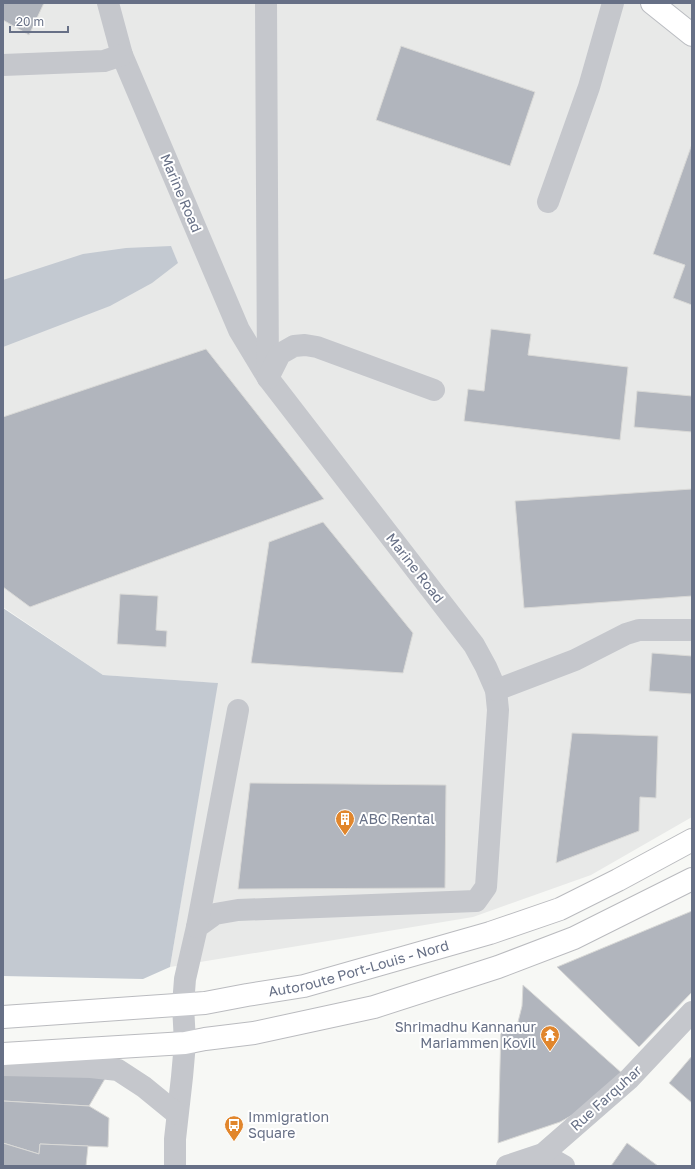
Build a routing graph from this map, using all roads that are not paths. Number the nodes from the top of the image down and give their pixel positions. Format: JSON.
{"nodes":[{"id":1,"x":108,"y":3,"type":"edge"},
{"id":2,"x":266,"y":3,"type":"edge"},
{"id":3,"x":613,"y":3,"type":"edge"},
{"id":4,"x":652,"y":3,"type":"edge"},
{"id":5,"x":692,"y":35,"type":"edge"},
{"id":6,"x":122,"y":55,"type":"junction"},
{"id":7,"x":3,"y":65,"type":"edge"},
{"id":8,"x":548,"y":202,"type":"dead end"},
{"id":9,"x":268,"y":378,"type":"junction"},
{"id":10,"x":434,"y":390,"type":"dead end"},
{"id":11,"x":692,"y":630,"type":"edge"},
{"id":12,"x":496,"y":690,"type":"junction"},
{"id":13,"x":238,"y":710,"type":"dead end"},
{"id":14,"x":692,"y":840,"type":"edge"},
{"id":15,"x":692,"y":879,"type":"edge"},
{"id":16,"x":197,"y":927,"type":"junction"},
{"id":17,"x":183,"y":1005,"type":"junction"},
{"id":18,"x":692,"y":1012,"type":"edge"},
{"id":19,"x":3,"y":1017,"type":"edge"},
{"id":20,"x":185,"y":1043,"type":"junction"},
{"id":21,"x":3,"y":1054,"type":"edge"},
{"id":22,"x":3,"y":1065,"type":"edge"},
{"id":23,"x":177,"y":1114,"type":"junction"},
{"id":24,"x":543,"y":1154,"type":"junction"},
{"id":25,"x":175,"y":1166,"type":"edge"},
{"id":26,"x":507,"y":1166,"type":"edge"},
{"id":27,"x":564,"y":1166,"type":"edge"}],
"edges":[{"from":1,"to":6,"type":"street","name":"Marine Road"},
{"from":2,"to":9,"type":"street"},
{"from":3,"to":8,"type":"street"},
{"from":4,"to":5,"type":"main road"},
{"from":6,"to":7,"type":"street"},
{"from":6,"to":9,"type":"street","name":"Marine Road"},
{"from":9,"to":10,"type":"street"},
{"from":9,"to":12,"type":"street","name":"Marine Road"},
{"from":11,"to":12,"type":"street"},
{"from":12,"to":16,"type":"street","name":"Marine Road"},
{"from":13,"to":16,"type":"street"},
{"from":14,"to":17,"type":"main road","name":"Autoroute Port-Louis - Nord"},
{"from":15,"to":20,"type":"main road"},
{"from":16,"to":17,"type":"street"},
{"from":17,"to":19,"type":"main road","name":"Autoroute Port-Louis - Nord"},
{"from":17,"to":20,"type":"street"},
{"from":18,"to":24,"type":"street","name":"Rue Farquhar"},
{"from":20,"to":21,"type":"main road"},
{"from":20,"to":23,"type":"street"},
{"from":22,"to":23,"type":"street"},
{"from":23,"to":25,"type":"street"},
{"from":24,"to":26,"type":"street","name":"Rue Farquhar"},
{"from":24,"to":27,"type":"street"}]}
